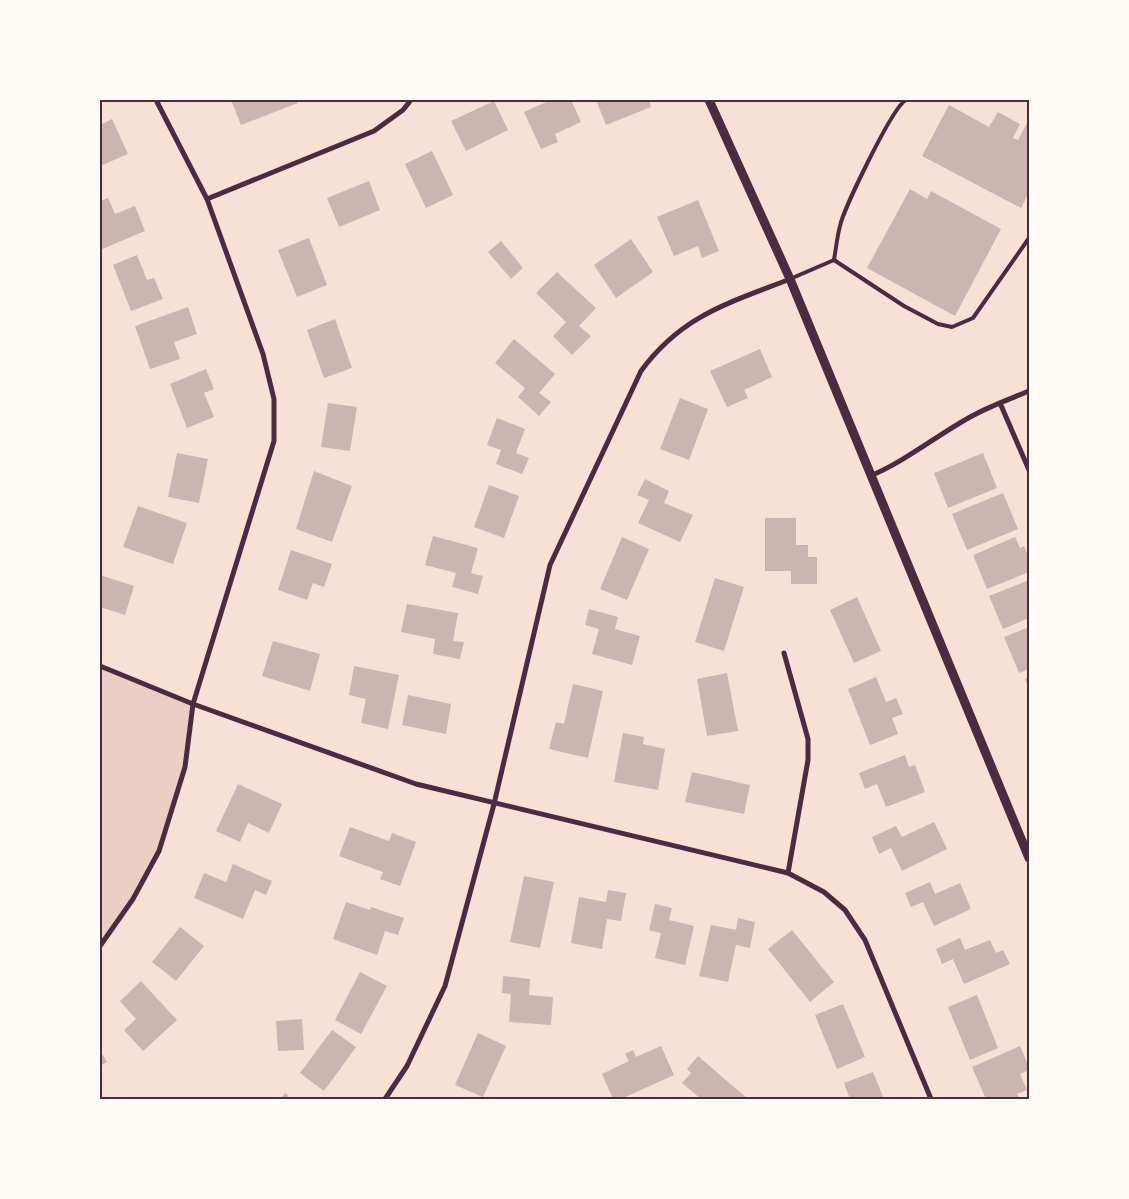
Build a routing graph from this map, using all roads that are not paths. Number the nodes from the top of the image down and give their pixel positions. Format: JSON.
{"nodes":[{"id":1,"x":156,"y":100,"type":"edge"},
{"id":2,"x":411,"y":100,"type":"edge"},
{"id":3,"x":709,"y":100,"type":"edge"},
{"id":4,"x":906,"y":100,"type":"edge"},
{"id":5,"x":206,"y":199,"type":"junction"},
{"id":6,"x":1029,"y":238,"type":"edge"},
{"id":7,"x":834,"y":260,"type":"junction"},
{"id":8,"x":790,"y":279,"type":"junction"},
{"id":9,"x":1029,"y":391,"type":"edge"},
{"id":10,"x":1000,"y":404,"type":"junction"},
{"id":11,"x":1029,"y":470,"type":"edge"},
{"id":12,"x":870,"y":476,"type":"junction"},
{"id":13,"x":784,"y":653,"type":"dead end"},
{"id":14,"x":100,"y":666,"type":"edge"},
{"id":15,"x":193,"y":704,"type":"junction"},
{"id":16,"x":494,"y":804,"type":"junction"},
{"id":17,"x":1029,"y":858,"type":"edge"},
{"id":18,"x":788,"y":873,"type":"junction"},
{"id":19,"x":100,"y":946,"type":"edge"},
{"id":20,"x":384,"y":1099,"type":"edge"},
{"id":21,"x":931,"y":1099,"type":"edge"}],
"edges":[{"from":1,"to":5,"type":"street"},
{"from":2,"to":5,"type":"street"},
{"from":3,"to":8,"type":"street"},
{"from":4,"to":7,"type":"lane"},
{"from":5,"to":15,"type":"street"},
{"from":6,"to":7,"type":"lane"},
{"from":7,"to":8,"type":"lane"},
{"from":8,"to":12,"type":"street"},
{"from":8,"to":16,"type":"street"},
{"from":9,"to":10,"type":"street"},
{"from":10,"to":11,"type":"street"},
{"from":10,"to":12,"type":"street"},
{"from":12,"to":17,"type":"street"},
{"from":13,"to":18,"type":"street"},
{"from":14,"to":15,"type":"street"},
{"from":15,"to":16,"type":"street"},
{"from":15,"to":19,"type":"street"},
{"from":16,"to":18,"type":"street"},
{"from":16,"to":20,"type":"street"},
{"from":18,"to":21,"type":"street"}]}
